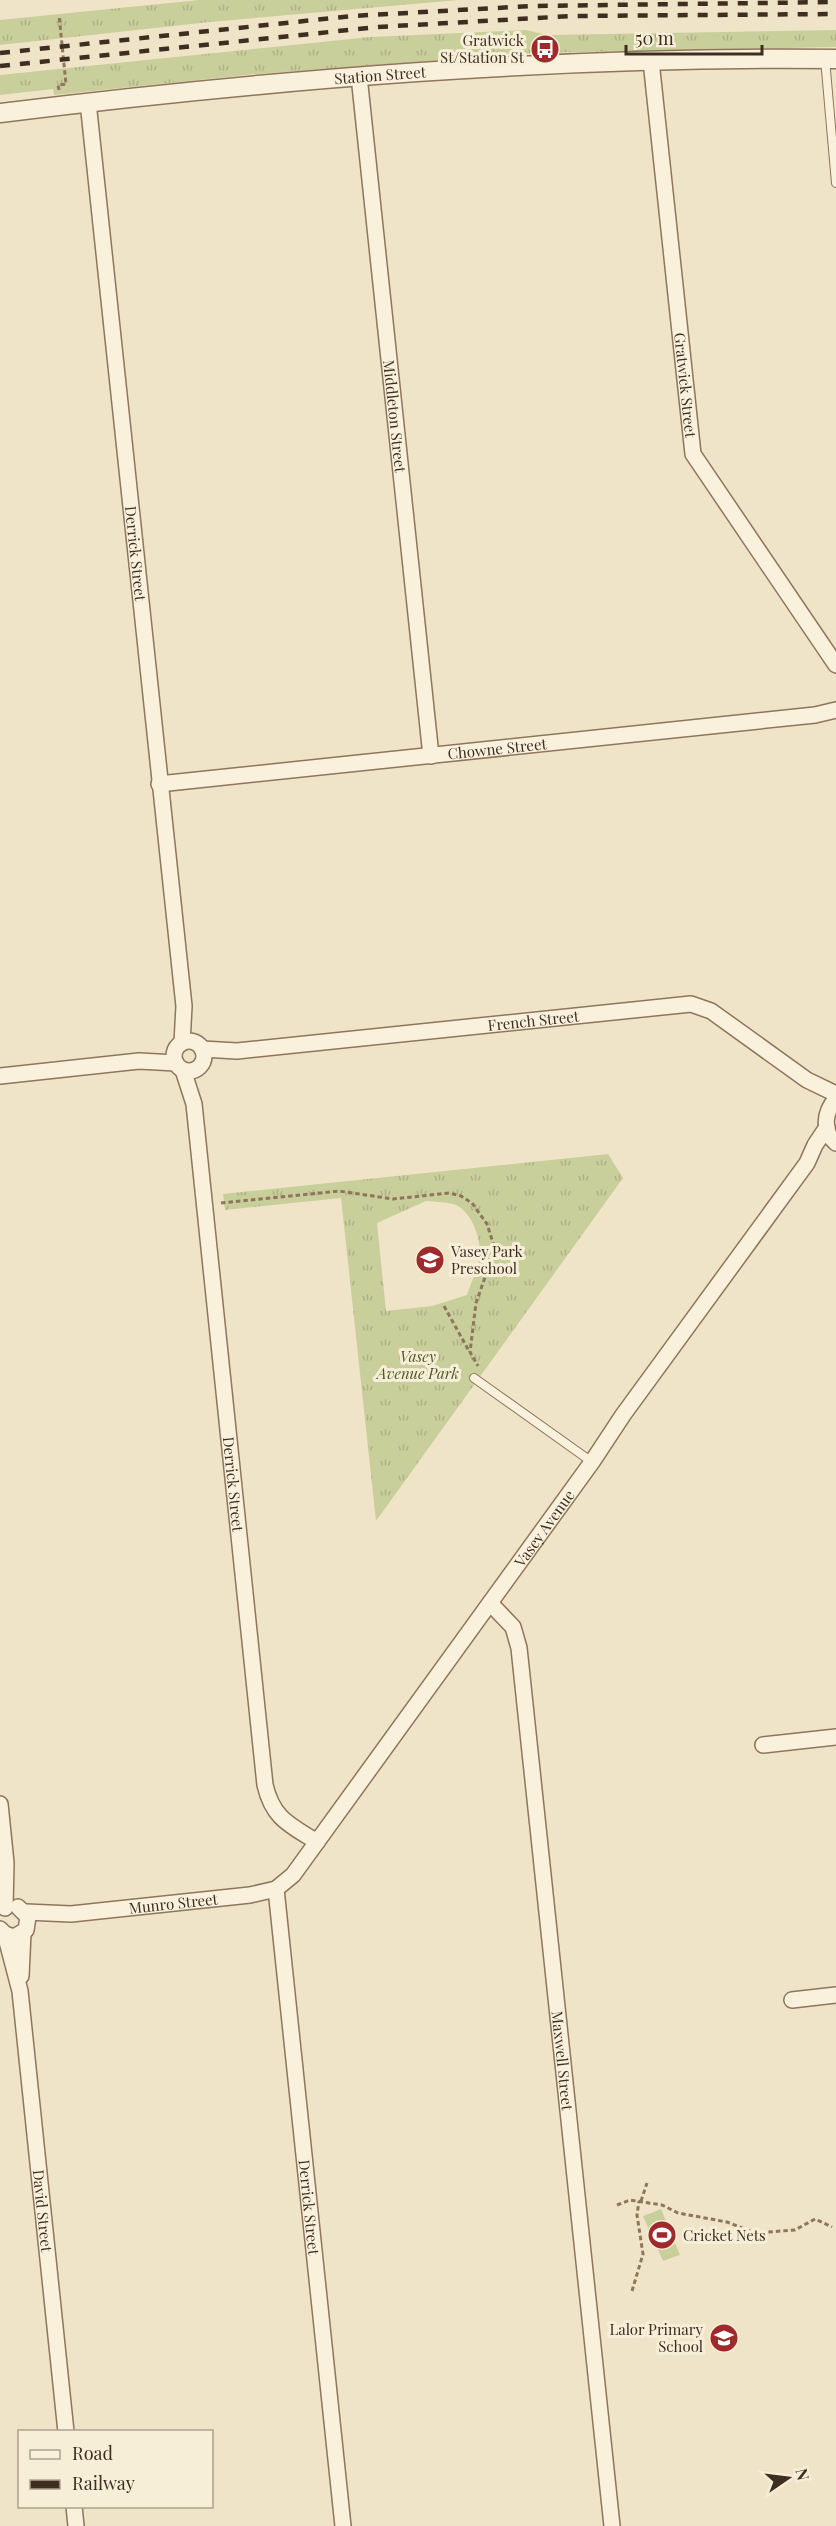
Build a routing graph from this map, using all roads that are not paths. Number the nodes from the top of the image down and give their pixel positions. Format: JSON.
{"nodes":[{"id":1,"x":831,"y":58,"type":"edge"},
{"id":2,"x":651,"y":61,"type":"junction"},
{"id":3,"x":359,"y":76,"type":"junction"},
{"id":4,"x":88,"y":102,"type":"junction"},
{"id":5,"x":0,"y":112,"type":"edge"},
{"id":6,"x":836,"y":183,"type":"edge"},
{"id":7,"x":836,"y":665,"type":"edge"},
{"id":8,"x":836,"y":710,"type":"edge"},
{"id":9,"x":431,"y":756,"type":"junction"},
{"id":10,"x":159,"y":784,"type":"junction"},
{"id":11,"x":189,"y":1056,"type":"junction"},
{"id":12,"x":0,"y":1076,"type":"edge"},
{"id":13,"x":807,"y":1080,"type":"junction"},
{"id":14,"x":836,"y":1094,"type":"edge"},
{"id":15,"x":836,"y":1100,"type":"edge"},
{"id":16,"x":827,"y":1120,"type":"junction"},
{"id":17,"x":835,"y":1142,"type":"edge"},
{"id":18,"x":807,"y":1163,"type":"junction"},
{"id":19,"x":474,"y":1378,"type":"dead end"},
{"id":20,"x":592,"y":1462,"type":"junction"},
{"id":21,"x":490,"y":1603,"type":"junction"},
{"id":22,"x":836,"y":1737,"type":"edge"},
{"id":23,"x":763,"y":1745,"type":"dead end"},
{"id":24,"x":0,"y":1804,"type":"edge"},
{"id":25,"x":317,"y":1842,"type":"junction"},
{"id":26,"x":276,"y":1889,"type":"junction"},
{"id":27,"x":17,"y":1917,"type":"edge"},
{"id":28,"x":1,"y":1931,"type":"edge"},
{"id":29,"x":20,"y":1991,"type":"junction"},
{"id":30,"x":836,"y":1995,"type":"edge"},
{"id":31,"x":792,"y":2000,"type":"dead end"},
{"id":32,"x":66,"y":2430,"type":"edge"},
{"id":33,"x":74,"y":2508,"type":"edge"},
{"id":34,"x":76,"y":2526,"type":"edge"},
{"id":35,"x":343,"y":2526,"type":"edge"},
{"id":36,"x":612,"y":2526,"type":"edge"}],
"edges":[{"from":1,"to":2,"type":"street","name":"Station Street"},
{"from":1,"to":6,"type":"lane"},
{"from":2,"to":3,"type":"street","name":"Station Street"},
{"from":2,"to":7,"type":"street","name":"Gratwick Street"},
{"from":3,"to":4,"type":"street","name":"Station Street"},
{"from":3,"to":9,"type":"street","name":"Middleton Street"},
{"from":4,"to":5,"type":"street","name":"Station Street"},
{"from":4,"to":10,"type":"street","name":"Derrick Street"},
{"from":8,"to":9,"type":"street","name":"Chowne Street"},
{"from":9,"to":10,"type":"street","name":"Chowne Street"},
{"from":10,"to":11,"type":"street","name":"Derrick Street"},
{"from":11,"to":12,"type":"street","name":"French Street"},
{"from":11,"to":13,"type":"street","name":"French Street"},
{"from":11,"to":25,"type":"street","name":"Derrick Street"},
{"from":13,"to":14,"type":"street","name":"French Street"},
{"from":13,"to":16,"type":"street","name":"French Street"},
{"from":15,"to":16,"type":"street","name":"Vasey Avenue"},
{"from":16,"to":17,"type":"street","name":"French Street"},
{"from":16,"to":18,"type":"street","name":"Vasey Avenue"},
{"from":17,"to":18,"type":"street","name":"Vasey Avenue"},
{"from":18,"to":20,"type":"street","name":"Vasey Avenue"},
{"from":19,"to":20,"type":"lane"},
{"from":20,"to":21,"type":"street","name":"Vasey Avenue"},
{"from":21,"to":25,"type":"street","name":"Vasey Avenue"},
{"from":21,"to":36,"type":"street","name":"Maxwell Street"},
{"from":22,"to":23,"type":"street"},
{"from":24,"to":27,"type":"street","name":"David Street"},
{"from":25,"to":26,"type":"street","name":"Vasey Avenue"},
{"from":26,"to":27,"type":"street","name":"Munro Street"},
{"from":26,"to":35,"type":"street","name":"Derrick Street"},
{"from":27,"to":28,"type":"street","name":"Munro Street"},
{"from":27,"to":29,"type":"street","name":"David Street"},
{"from":28,"to":29,"type":"street","name":"David Street"},
{"from":29,"to":32,"type":"street","name":"David Street"},
{"from":30,"to":31,"type":"street"},
{"from":33,"to":34,"type":"street"}]}
